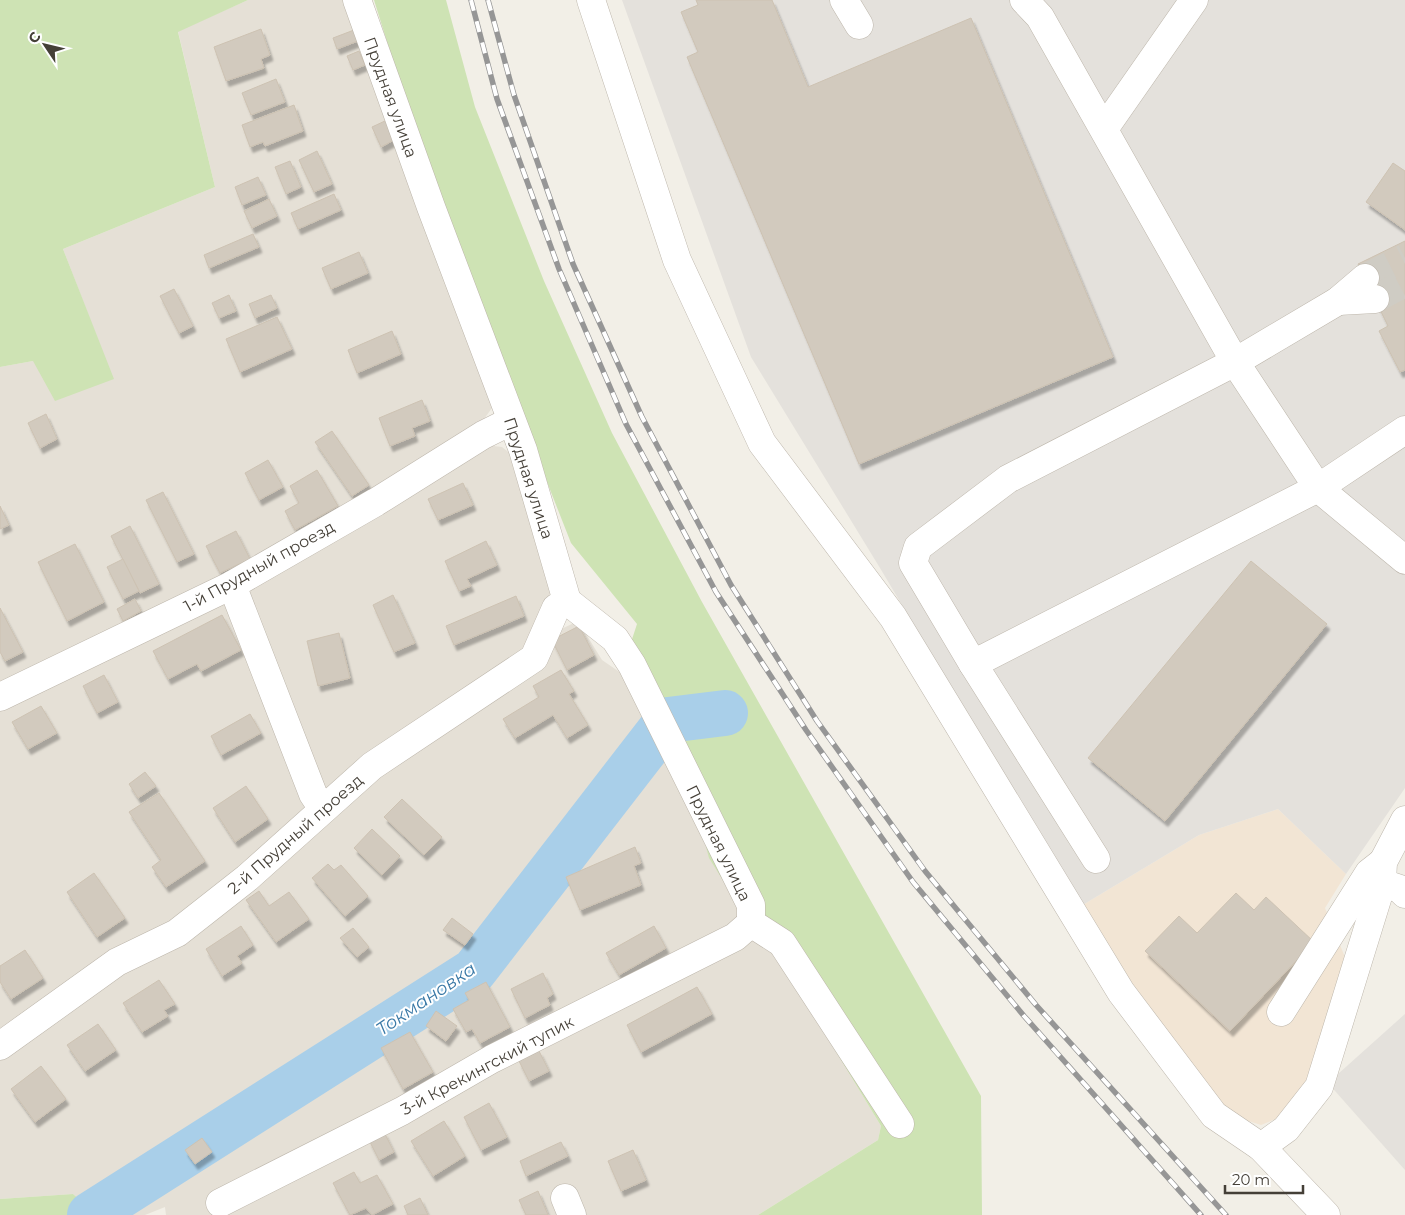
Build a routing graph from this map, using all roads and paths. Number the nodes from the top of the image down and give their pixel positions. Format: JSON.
{"nodes":[{"id":1,"x":357,"y":0,"type":"edge"},
{"id":2,"x":591,"y":0,"type":"edge"},
{"id":3,"x":844,"y":0,"type":"edge"},
{"id":4,"x":1024,"y":0,"type":"edge"},
{"id":5,"x":1194,"y":0,"type":"edge"},
{"id":6,"x":859,"y":25,"type":"dead end"},
{"id":7,"x":1104,"y":129,"type":"junction"},
{"id":8,"x":1370,"y":288,"type":"tunnel mouth"},
{"id":9,"x":1235,"y":362,"type":"junction"},
{"id":10,"x":511,"y":421,"type":"junction"},
{"id":11,"x":1405,"y":430,"type":"edge"},
{"id":12,"x":1318,"y":488,"type":"junction"},
{"id":13,"x":1405,"y":560,"type":"edge"},
{"id":14,"x":232,"y":585,"type":"junction"},
{"id":15,"x":567,"y":602,"type":"junction"},
{"id":16,"x":973,"y":664,"type":"junction"},
{"id":17,"x":0,"y":697,"type":"edge"},
{"id":18,"x":323,"y":809,"type":"junction"},
{"id":19,"x":1405,"y":820,"type":"edge"},
{"id":20,"x":1096,"y":860,"type":"dead end"},
{"id":21,"x":1390,"y":880,"type":"edge"},
{"id":22,"x":751,"y":923,"type":"junction"},
{"id":23,"x":1281,"y":1012,"type":"dead end"},
{"id":24,"x":0,"y":1046,"type":"edge"},
{"id":25,"x":900,"y":1124,"type":"dead end"},
{"id":26,"x":1261,"y":1147,"type":"junction"},
{"id":27,"x":220,"y":1203,"type":"dead end"},
{"id":28,"x":1326,"y":1215,"type":"edge"}],
"edges":[{"from":1,"to":10,"type":"street","name":"Прудная улица"},
{"from":2,"to":26,"type":"street"},
{"from":3,"to":6,"type":"street"},
{"from":4,"to":7,"type":"street"},
{"from":5,"to":7,"type":"street"},
{"from":7,"to":9,"type":"street"},
{"from":8,"to":9,"type":"street"},
{"from":9,"to":12,"type":"street"},
{"from":9,"to":16,"type":"street"},
{"from":10,"to":14,"type":"street","name":"1-й Прудный проезд"},
{"from":10,"to":15,"type":"street","name":"Прудная улица"},
{"from":11,"to":12,"type":"street"},
{"from":12,"to":13,"type":"street"},
{"from":12,"to":16,"type":"street"},
{"from":14,"to":17,"type":"street","name":"1-й Прудный проезд"},
{"from":14,"to":18,"type":"street"},
{"from":15,"to":18,"type":"street","name":"2-й Прудный проезд"},
{"from":15,"to":22,"type":"street","name":"Прудная улица"},
{"from":16,"to":20,"type":"street"},
{"from":18,"to":24,"type":"street","name":"2-й Прудный проезд"},
{"from":19,"to":21,"type":"street"},
{"from":21,"to":23,"type":"street"},
{"from":21,"to":26,"type":"street"},
{"from":22,"to":25,"type":"street"},
{"from":22,"to":27,"type":"street","name":"3-й Крекингский тупик"},
{"from":26,"to":28,"type":"street"}]}
